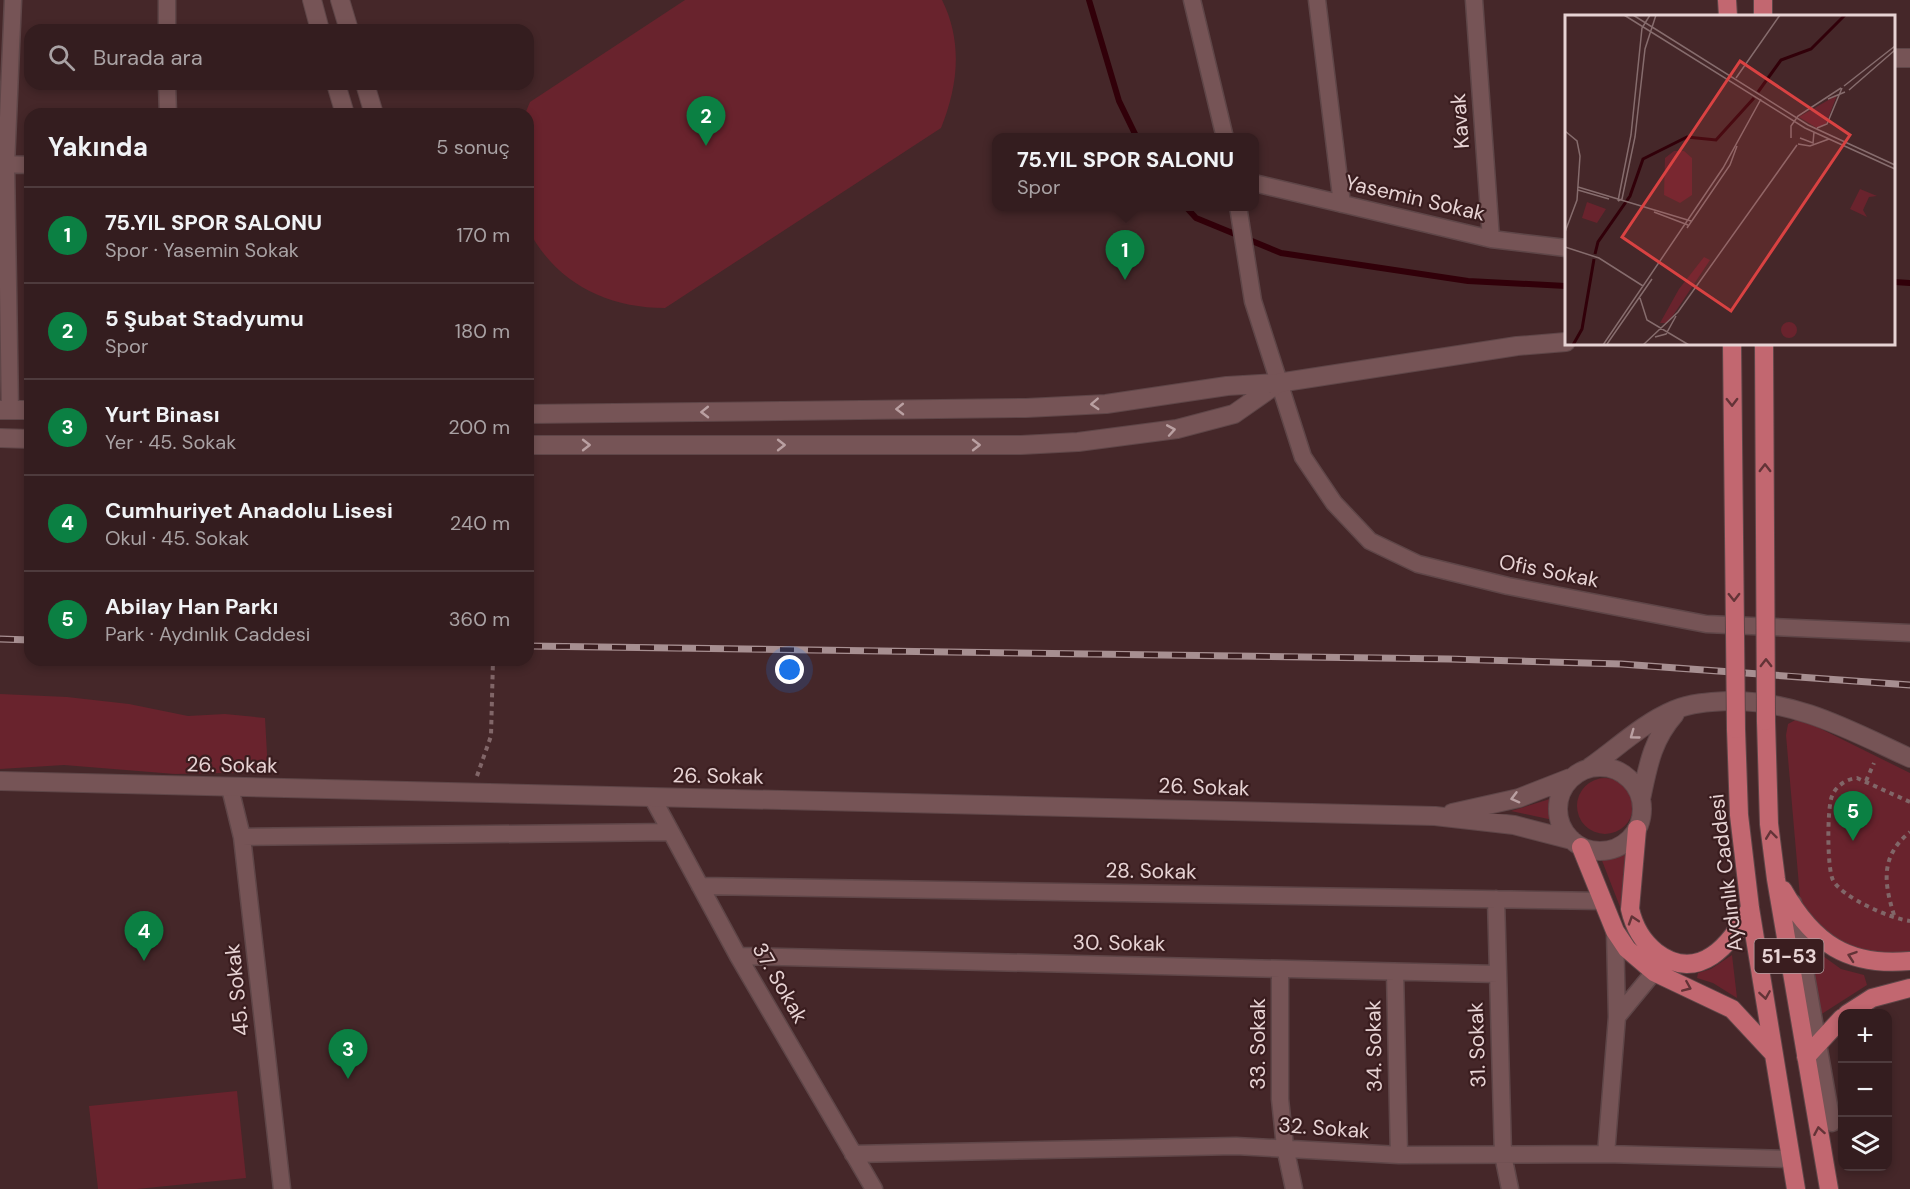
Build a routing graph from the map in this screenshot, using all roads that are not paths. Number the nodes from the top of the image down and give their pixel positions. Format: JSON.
{"nodes":[{"id":1,"x":12,"y":0,"type":"edge"},
{"id":2,"x":167,"y":0,"type":"edge"},
{"id":3,"x":312,"y":0,"type":"edge"},
{"id":4,"x":340,"y":0,"type":"edge"},
{"id":5,"x":1192,"y":0,"type":"edge"},
{"id":6,"x":1317,"y":0,"type":"edge"},
{"id":7,"x":1474,"y":0,"type":"edge"},
{"id":8,"x":1727,"y":0,"type":"edge"},
{"id":9,"x":1728,"y":15,"type":"edge"},
{"id":10,"x":167,"y":24,"type":"edge"},
{"id":11,"x":318,"y":24,"type":"edge"},
{"id":12,"x":347,"y":24,"type":"edge"},
{"id":13,"x":167,"y":90,"type":"edge"},
{"id":14,"x":338,"y":90,"type":"edge"},
{"id":15,"x":367,"y":90,"type":"edge"},
{"id":16,"x":168,"y":108,"type":"edge"},
{"id":17,"x":343,"y":108,"type":"edge"},
{"id":18,"x":372,"y":108,"type":"edge"},
{"id":19,"x":1224,"y":133,"type":"edge"},
{"id":20,"x":3,"y":164,"type":"edge"},
{"id":21,"x":24,"y":165,"type":"edge"},
{"id":22,"x":1259,"y":184,"type":"edge"},
{"id":23,"x":1342,"y":204,"type":"junction"},
{"id":24,"x":1239,"y":211,"type":"edge"},
{"id":25,"x":1491,"y":239,"type":"junction"},
{"id":26,"x":1565,"y":248,"type":"edge"},
{"id":27,"x":1565,"y":342,"type":"edge"},
{"id":28,"x":1732,"y":345,"type":"edge"},
{"id":29,"x":1764,"y":345,"type":"edge"},
{"id":30,"x":1278,"y":383,"type":"junction"},
{"id":31,"x":5,"y":410,"type":"edge"},
{"id":32,"x":24,"y":410,"type":"edge"},
{"id":33,"x":534,"y":414,"type":"edge"},
{"id":34,"x":0,"y":438,"type":"edge"},
{"id":35,"x":24,"y":438,"type":"edge"},
{"id":36,"x":534,"y":445,"type":"edge"},
{"id":37,"x":1910,"y":633,"type":"edge"},
{"id":38,"x":1682,"y":707,"type":"junction"},
{"id":39,"x":1910,"y":758,"type":"edge"},
{"id":40,"x":1590,"y":767,"type":"junction"},
{"id":41,"x":1570,"y":778,"type":"junction"},
{"id":42,"x":0,"y":781,"type":"edge"},
{"id":43,"x":230,"y":788,"type":"junction"},
{"id":44,"x":652,"y":797,"type":"junction"},
{"id":45,"x":1641,"y":799,"type":"junction"},
{"id":46,"x":1435,"y":816,"type":"junction"},
{"id":47,"x":1638,"y":829,"type":"junction"},
{"id":48,"x":669,"y":832,"type":"junction"},
{"id":49,"x":242,"y":837,"type":"junction"},
{"id":50,"x":1576,"y":843,"type":"junction"},
{"id":51,"x":1776,"y":879,"type":"junction"},
{"id":52,"x":700,"y":886,"type":"junction"},
{"id":53,"x":1792,"y":889,"type":"dead end"},
{"id":54,"x":1496,"y":899,"type":"junction"},
{"id":55,"x":1602,"y":901,"type":"junction"},
{"id":56,"x":1750,"y":908,"type":"junction"},
{"id":57,"x":1793,"y":908,"type":"junction"},
{"id":58,"x":1615,"y":930,"type":"junction"},
{"id":59,"x":738,"y":956,"type":"junction"},
{"id":60,"x":1910,"y":961,"type":"edge"},
{"id":61,"x":1280,"y":970,"type":"junction"},
{"id":62,"x":1395,"y":972,"type":"junction"},
{"id":63,"x":1654,"y":972,"type":"junction"},
{"id":64,"x":1498,"y":974,"type":"junction"},
{"id":65,"x":1910,"y":988,"type":"edge"},
{"id":66,"x":1855,"y":1009,"type":"edge"},
{"id":67,"x":1617,"y":1017,"type":"junction"},
{"id":68,"x":1838,"y":1022,"type":"edge"},
{"id":69,"x":1812,"y":1051,"type":"junction"},
{"id":70,"x":1774,"y":1054,"type":"junction"},
{"id":71,"x":1832,"y":1124,"type":"dead end"},
{"id":72,"x":1285,"y":1147,"type":"junction"},
{"id":73,"x":853,"y":1154,"type":"junction"},
{"id":74,"x":1606,"y":1154,"type":"junction"},
{"id":75,"x":1399,"y":1155,"type":"junction"},
{"id":76,"x":1503,"y":1155,"type":"junction"},
{"id":77,"x":1791,"y":1159,"type":"junction"},
{"id":78,"x":282,"y":1189,"type":"edge"},
{"id":79,"x":874,"y":1189,"type":"edge"},
{"id":80,"x":1294,"y":1189,"type":"edge"},
{"id":81,"x":1510,"y":1189,"type":"edge"},
{"id":82,"x":1796,"y":1189,"type":"edge"},
{"id":83,"x":1829,"y":1189,"type":"edge"}],
"edges":[{"from":1,"to":20,"type":"street"},
{"from":2,"to":10,"type":"street"},
{"from":3,"to":11,"type":"street"},
{"from":4,"to":12,"type":"street"},
{"from":5,"to":19,"type":"street"},
{"from":6,"to":23,"type":"street"},
{"from":7,"to":25,"type":"street","name":"Kavak"},
{"from":8,"to":9,"type":"main road"},
{"from":13,"to":16,"type":"street"},
{"from":14,"to":17,"type":"street"},
{"from":15,"to":18,"type":"street"},
{"from":20,"to":21,"type":"street"},
{"from":20,"to":31,"type":"street"},
{"from":22,"to":23,"type":"street","name":"Yasemin Sokak"},
{"from":23,"to":25,"type":"street","name":"Yasemin Sokak"},
{"from":24,"to":30,"type":"street","name":"Ofis Sokak"},
{"from":25,"to":26,"type":"street","name":"Yasemin Sokak"},
{"from":27,"to":30,"type":"street"},
{"from":28,"to":56,"type":"main road","name":"Aydınlık Caddesi","number":"51-53","one_way":true,"bridge":true},
{"from":51,"to":29,"type":"main road","number":"51-53","one_way":true,"bridge":true},
{"from":30,"to":33,"type":"street","one_way":true},
{"from":36,"to":30,"type":"street","one_way":true},
{"from":30,"to":37,"type":"street","name":"Ofis Sokak"},
{"from":31,"to":32,"type":"street"},
{"from":34,"to":35,"type":"street"},
{"from":38,"to":39,"type":"street"},
{"from":38,"to":40,"type":"street","one_way":true},
{"from":38,"to":45,"type":"street"},
{"from":40,"to":41,"type":"street"},
{"from":40,"to":45,"type":"street"},
{"from":41,"to":46,"type":"street","name":"26. Sokak","one_way":true},
{"from":41,"to":50,"type":"street"},
{"from":42,"to":43,"type":"street","name":"26. Sokak"},
{"from":43,"to":44,"type":"street","name":"26. Sokak"},
{"from":43,"to":49,"type":"street","name":"45. Sokak"},
{"from":44,"to":46,"type":"street","name":"26. Sokak"},
{"from":44,"to":48,"type":"street","name":"37. Sokak"},
{"from":45,"to":47,"type":"street"},
{"from":46,"to":50,"type":"street","name":"26. Sokak"},
{"from":47,"to":50,"type":"street"},
{"from":56,"to":47,"type":"main road","one_way":true},
{"from":48,"to":49,"type":"street"},
{"from":48,"to":52,"type":"street","name":"37. Sokak"},
{"from":49,"to":78,"type":"street","name":"45. Sokak"},
{"from":50,"to":55,"type":"main road"},
{"from":51,"to":57,"type":"main road"},
{"from":51,"to":69,"type":"main road","number":"51-53"},
{"from":52,"to":54,"type":"street","name":"28. Sokak"},
{"from":52,"to":59,"type":"street","name":"37. Sokak"},
{"from":53,"to":57,"type":"street"},
{"from":54,"to":55,"type":"street","name":"28. Sokak"},
{"from":54,"to":64,"type":"street","name":"31. Sokak"},
{"from":55,"to":58,"type":"main road"},
{"from":56,"to":70,"type":"main road","name":"Aydınlık Caddesi","number":"51-53","one_way":true},
{"from":60,"to":57,"type":"main road","one_way":true},
{"from":57,"to":69,"type":"street"},
{"from":58,"to":63,"type":"main road"},
{"from":58,"to":67,"type":"street"},
{"from":59,"to":61,"type":"street","name":"30. Sokak"},
{"from":59,"to":73,"type":"street","name":"37. Sokak"},
{"from":61,"to":62,"type":"street","name":"30. Sokak"},
{"from":61,"to":72,"type":"street","name":"33. Sokak"},
{"from":62,"to":64,"type":"street","name":"30. Sokak"},
{"from":62,"to":75,"type":"street","name":"34. Sokak"},
{"from":63,"to":67,"type":"street"},
{"from":63,"to":70,"type":"main road","one_way":true},
{"from":64,"to":76,"type":"street","name":"31. Sokak"},
{"from":65,"to":66,"type":"main road"},
{"from":67,"to":74,"type":"street"},
{"from":68,"to":69,"type":"main road"},
{"from":69,"to":71,"type":"street"},
{"from":83,"to":69,"type":"main road","number":"51-53","one_way":true},
{"from":70,"to":77,"type":"main road","name":"Aydınlık Caddesi","number":"51-53"},
{"from":72,"to":73,"type":"street","name":"32. Sokak"},
{"from":72,"to":75,"type":"street","name":"32. Sokak"},
{"from":72,"to":80,"type":"street","name":"33. Sokak"},
{"from":73,"to":79,"type":"street","name":"37. Sokak"},
{"from":74,"to":76,"type":"street","name":"32. Sokak"},
{"from":74,"to":77,"type":"street","name":"32. Sokak"},
{"from":75,"to":76,"type":"street","name":"32. Sokak"},
{"from":76,"to":81,"type":"street","name":"31. Sokak"},
{"from":77,"to":82,"type":"main road","name":"Aydınlık Caddesi","number":"51-53"}]}
